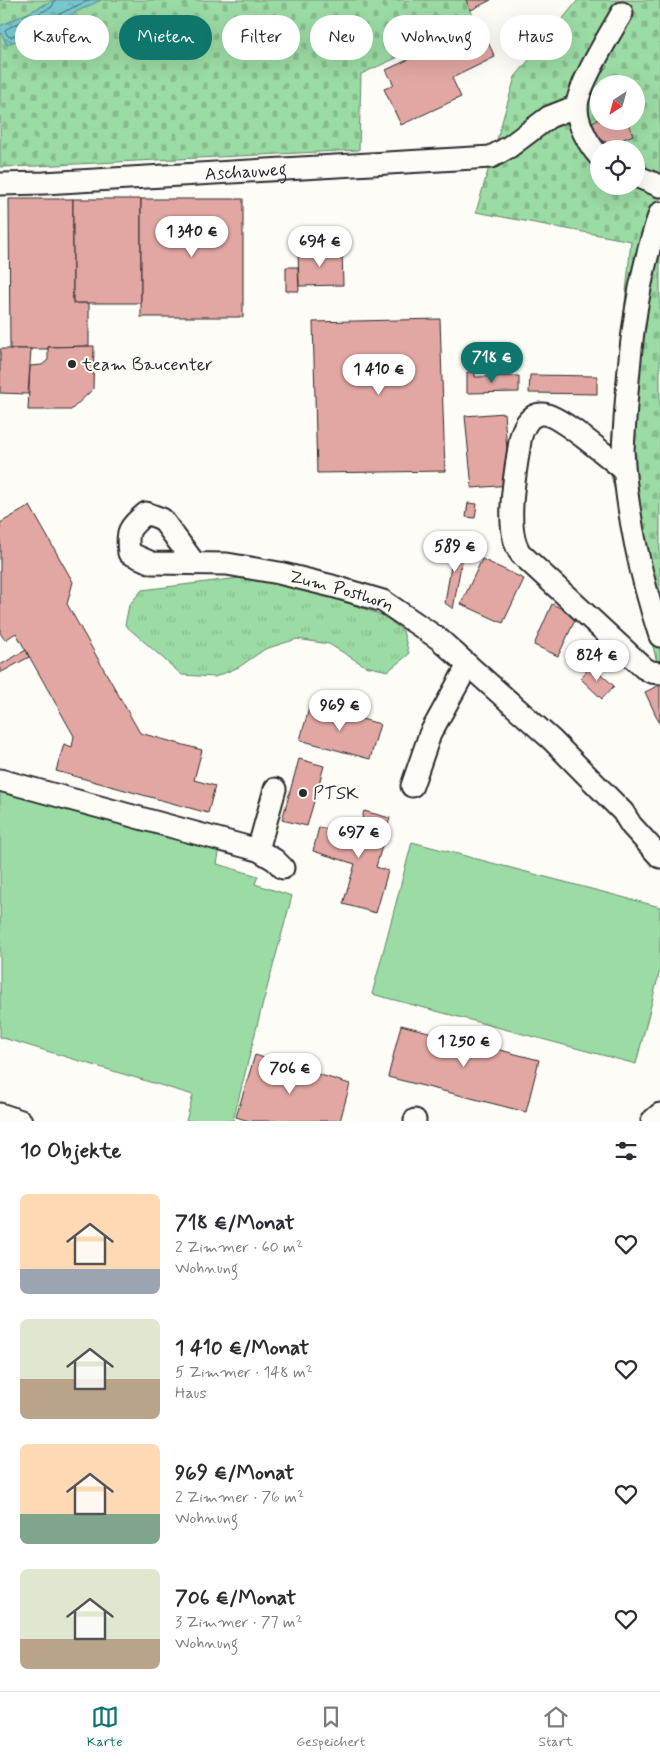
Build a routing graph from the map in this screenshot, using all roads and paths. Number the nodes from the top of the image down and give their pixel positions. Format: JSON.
{"nodes":[{"id":1,"x":622,"y":13,"type":"dead end"},
{"id":2,"x":577,"y":106,"type":"junction"},
{"id":3,"x":590,"y":142,"type":"edge"},
{"id":4,"x":645,"y":180,"type":"edge"},
{"id":5,"x":0,"y":184,"type":"edge"},
{"id":6,"x":660,"y":186,"type":"edge"},
{"id":7,"x":660,"y":213,"type":"edge"},
{"id":8,"x":624,"y":470,"type":"junction"},
{"id":9,"x":195,"y":564,"type":"dead end"},
{"id":10,"x":660,"y":636,"type":"edge"},
{"id":11,"x":468,"y":664,"type":"junction"},
{"id":12,"x":660,"y":673,"type":"edge"},
{"id":13,"x":0,"y":780,"type":"edge"},
{"id":14,"x":412,"y":786,"type":"dead end"},
{"id":15,"x":275,"y":789,"type":"dead end"},
{"id":16,"x":258,"y":850,"type":"junction"},
{"id":17,"x":660,"y":857,"type":"edge"},
{"id":18,"x":283,"y":868,"type":"dead end"},
{"id":19,"x":0,"y":1114,"type":"edge"},
{"id":20,"x":660,"y":1114,"type":"edge"},
{"id":21,"x":21,"y":1121,"type":"edge"},
{"id":22,"x":652,"y":1121,"type":"edge"}],
"edges":[{"from":1,"to":2,"type":"street"},
{"from":2,"to":3,"type":"street"},
{"from":2,"to":5,"type":"street","name":"Aschauweg"},
{"from":4,"to":6,"type":"street"},
{"from":7,"to":8,"type":"street"},
{"from":8,"to":10,"type":"street"},
{"from":8,"to":12,"type":"street"},
{"from":9,"to":11,"type":"street","name":"Zum Posthorn"},
{"from":11,"to":14,"type":"street"},
{"from":11,"to":17,"type":"street","name":"Zum Posthorn"},
{"from":13,"to":16,"type":"street"},
{"from":15,"to":16,"type":"street"},
{"from":16,"to":18,"type":"street"},
{"from":19,"to":21,"type":"street"},
{"from":20,"to":22,"type":"street"}]}
